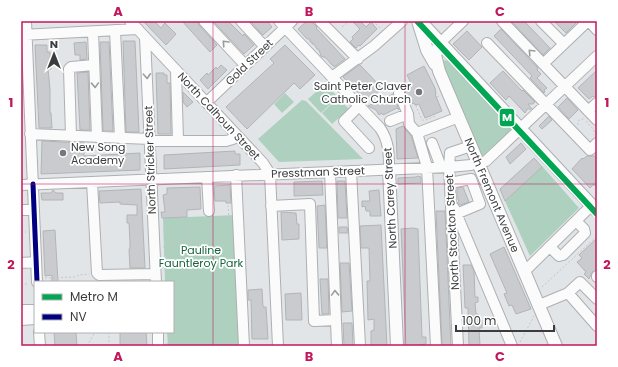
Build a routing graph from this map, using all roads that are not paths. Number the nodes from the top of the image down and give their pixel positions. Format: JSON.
{"nodes":[{"id":1,"x":26,"y":21,"type":"edge"},
{"id":2,"x":130,"y":21,"type":"edge"},
{"id":3,"x":204,"y":21,"type":"edge"},
{"id":4,"x":241,"y":21,"type":"edge"},
{"id":5,"x":320,"y":21,"type":"edge"},
{"id":6,"x":402,"y":21,"type":"edge"},
{"id":7,"x":419,"y":21,"type":"edge"},
{"id":8,"x":463,"y":21,"type":"edge"},
{"id":9,"x":541,"y":21,"type":"edge"},
{"id":10,"x":588,"y":21,"type":"edge"},
{"id":11,"x":505,"y":22,"type":"edge"},
{"id":12,"x":285,"y":23,"type":"edge"},
{"id":13,"x":138,"y":29,"type":"junction"},
{"id":14,"x":115,"y":30,"type":"junction"},
{"id":15,"x":597,"y":30,"type":"edge"},
{"id":16,"x":93,"y":32,"type":"junction"},
{"id":17,"x":24,"y":35,"type":"edge"},
{"id":18,"x":145,"y":37,"type":"junction"},
{"id":19,"x":440,"y":43,"type":"junction"},
{"id":20,"x":488,"y":43,"type":"dead end"},
{"id":21,"x":564,"y":44,"type":"junction"},
{"id":22,"x":265,"y":47,"type":"junction"},
{"id":23,"x":597,"y":56,"type":"edge"},
{"id":24,"x":358,"y":59,"type":"junction"},
{"id":25,"x":543,"y":64,"type":"junction"},
{"id":26,"x":94,"y":65,"type":"junction"},
{"id":27,"x":246,"y":65,"type":"junction"},
{"id":28,"x":176,"y":70,"type":"junction"},
{"id":29,"x":439,"y":71,"type":"junction"},
{"id":30,"x":332,"y":77,"type":"junction"},
{"id":31,"x":565,"y":87,"type":"junction"},
{"id":32,"x":399,"y":93,"type":"dead end"},
{"id":33,"x":206,"y":102,"type":"junction"},
{"id":34,"x":597,"y":103,"type":"edge"},
{"id":35,"x":546,"y":104,"type":"junction"},
{"id":36,"x":359,"y":106,"type":"junction"},
{"id":37,"x":588,"y":111,"type":"junction"},
{"id":38,"x":408,"y":114,"type":"junction"},
{"id":39,"x":458,"y":117,"type":"junction"},
{"id":40,"x":597,"y":120,"type":"edge"},
{"id":41,"x":390,"y":121,"type":"dead end"},
{"id":42,"x":521,"y":129,"type":"junction"},
{"id":43,"x":417,"y":133,"type":"junction"},
{"id":44,"x":30,"y":134,"type":"junction"},
{"id":45,"x":236,"y":135,"type":"junction"},
{"id":46,"x":72,"y":136,"type":"junction"},
{"id":47,"x":97,"y":137,"type":"junction"},
{"id":48,"x":120,"y":138,"type":"junction"},
{"id":49,"x":150,"y":140,"type":"junction"},
{"id":50,"x":178,"y":141,"type":"junction"},
{"id":51,"x":432,"y":143,"type":"dead end"},
{"id":52,"x":597,"y":143,"type":"edge"},
{"id":53,"x":471,"y":146,"type":"junction"},
{"id":54,"x":369,"y":148,"type":"dead end"},
{"id":55,"x":479,"y":164,"type":"junction"},
{"id":56,"x":427,"y":167,"type":"junction"},
{"id":57,"x":445,"y":167,"type":"junction"},
{"id":58,"x":389,"y":169,"type":"junction"},
{"id":59,"x":351,"y":171,"type":"junction"},
{"id":60,"x":330,"y":172,"type":"junction"},
{"id":61,"x":270,"y":174,"type":"junction"},
{"id":62,"x":236,"y":175,"type":"junction"},
{"id":63,"x":207,"y":177,"type":"junction"},
{"id":64,"x":151,"y":179,"type":"junction"},
{"id":65,"x":92,"y":182,"type":"junction"},
{"id":66,"x":455,"y":182,"type":"dead end"},
{"id":67,"x":21,"y":184,"type":"edge"},
{"id":68,"x":32,"y":184,"type":"junction"},
{"id":69,"x":493,"y":198,"type":"junction"},
{"id":70,"x":451,"y":201,"type":"junction"},
{"id":71,"x":480,"y":204,"type":"junction"},
{"id":72,"x":271,"y":206,"type":"junction"},
{"id":73,"x":594,"y":208,"type":"edge"},
{"id":74,"x":21,"y":210,"type":"edge"},
{"id":75,"x":34,"y":210,"type":"junction"},
{"id":76,"x":208,"y":211,"type":"dead end"},
{"id":77,"x":456,"y":214,"type":"junction"},
{"id":78,"x":576,"y":221,"type":"junction"},
{"id":79,"x":550,"y":247,"type":"junction"},
{"id":80,"x":36,"y":262,"type":"junction"},
{"id":81,"x":21,"y":263,"type":"edge"},
{"id":82,"x":525,"y":271,"type":"junction"},
{"id":83,"x":155,"y":278,"type":"edge"},
{"id":84,"x":37,"y":281,"type":"edge"},
{"id":85,"x":568,"y":293,"type":"junction"},
{"id":86,"x":597,"y":299,"type":"edge"},
{"id":87,"x":21,"y":310,"type":"edge"},
{"id":88,"x":34,"y":310,"type":"edge"},
{"id":89,"x":537,"y":310,"type":"junction"},
{"id":90,"x":34,"y":319,"type":"edge"},
{"id":91,"x":21,"y":320,"type":"edge"},
{"id":92,"x":336,"y":320,"type":"junction"},
{"id":93,"x":597,"y":326,"type":"edge"},
{"id":94,"x":39,"y":333,"type":"edge"},
{"id":95,"x":158,"y":333,"type":"edge"},
{"id":96,"x":244,"y":343,"type":"edge"},
{"id":97,"x":162,"y":345,"type":"edge"},
{"id":98,"x":40,"y":346,"type":"edge"},
{"id":99,"x":278,"y":346,"type":"edge"},
{"id":100,"x":337,"y":346,"type":"edge"},
{"id":101,"x":360,"y":346,"type":"edge"},
{"id":102,"x":397,"y":346,"type":"edge"},
{"id":103,"x":436,"y":346,"type":"edge"},
{"id":104,"x":458,"y":346,"type":"edge"},
{"id":105,"x":512,"y":346,"type":"edge"},
{"id":106,"x":556,"y":346,"type":"edge"}],
"edges":[{"from":1,"to":17,"type":"street"},
{"from":2,"to":13,"type":"street","name":"North Calhoun Street"},
{"from":27,"to":3,"type":"street","one_way":true},
{"from":4,"to":22,"type":"street"},
{"from":5,"to":24,"type":"street"},
{"from":6,"to":24,"type":"street"},
{"from":7,"to":19,"type":"main road"},
{"from":7,"to":29,"type":"main road"},
{"from":8,"to":19,"type":"street"},
{"from":9,"to":21,"type":"street"},
{"from":10,"to":15,"type":"street"},
{"from":10,"to":21,"type":"street"},
{"from":25,"to":11,"type":"street","one_way":true},
{"from":12,"to":22,"type":"street","name":"Gold Street"},
{"from":12,"to":30,"type":"street","name":"North Carey Street"},
{"from":13,"to":14,"type":"street"},
{"from":13,"to":18,"type":"street","name":"North Calhoun Street"},
{"from":14,"to":16,"type":"street"},
{"from":14,"to":48,"type":"street"},
{"from":16,"to":17,"type":"street"},
{"from":16,"to":26,"type":"street"},
{"from":17,"to":44,"type":"street"},
{"from":18,"to":28,"type":"street","name":"North Calhoun Street"},
{"from":18,"to":49,"type":"street","name":"North Stricker Street","one_way":true},
{"from":19,"to":29,"type":"main road","name":"North Fremont Avenue"},
{"from":19,"to":42,"type":"main road"},
{"from":20,"to":35,"type":"street"},
{"from":21,"to":25,"type":"street"},
{"from":22,"to":27,"type":"street","name":"Gold Street"},
{"from":23,"to":31,"type":"street"},
{"from":24,"to":30,"type":"street"},
{"from":25,"to":31,"type":"street"},
{"from":26,"to":46,"type":"street"},
{"from":26,"to":47,"type":"street","one_way":true},
{"from":27,"to":33,"type":"street","name":"Gold Street"},
{"from":28,"to":33,"type":"street","name":"North Calhoun Street"},
{"from":28,"to":50,"type":"street"},
{"from":29,"to":39,"type":"main road","name":"North Fremont Avenue"},
{"from":30,"to":36,"type":"street","name":"North Carey Street"},
{"from":31,"to":35,"type":"street"},
{"from":31,"to":37,"type":"street"},
{"from":32,"to":38,"type":"street"},
{"from":33,"to":45,"type":"street","name":"North Calhoun Street"},
{"from":34,"to":37,"type":"street"},
{"from":35,"to":42,"type":"street"},
{"from":35,"to":52,"type":"street"},
{"from":36,"to":54,"type":"street"},
{"from":36,"to":58,"type":"street","name":"North Carey Street"},
{"from":37,"to":40,"type":"street"},
{"from":38,"to":41,"type":"street"},
{"from":38,"to":43,"type":"street"},
{"from":39,"to":43,"type":"street"},
{"from":39,"to":53,"type":"main road","name":"North Fremont Avenue"},
{"from":42,"to":55,"type":"street"},
{"from":42,"to":73,"type":"main road"},
{"from":43,"to":56,"type":"street"},
{"from":44,"to":46,"type":"street"},
{"from":44,"to":68,"type":"street"},
{"from":45,"to":50,"type":"street"},
{"from":45,"to":61,"type":"street","name":"North Calhoun Street"},
{"from":46,"to":47,"type":"street"},
{"from":47,"to":48,"type":"street"},
{"from":48,"to":49,"type":"street"},
{"from":49,"to":50,"type":"street"},
{"from":49,"to":64,"type":"street","name":"North Stricker Street"},
{"from":51,"to":57,"type":"street"},
{"from":53,"to":55,"type":"main road","name":"North Fremont Avenue"},
{"from":53,"to":57,"type":"street"},
{"from":55,"to":57,"type":"street","name":"Presstman Street"},
{"from":55,"to":69,"type":"main road","name":"North Fremont Avenue"},
{"from":56,"to":57,"type":"street","name":"Presstman Street"},
{"from":56,"to":58,"type":"street","name":"Presstman Street"},
{"from":56,"to":103,"type":"street"},
{"from":57,"to":70,"type":"street","name":"North Stockton Street"},
{"from":58,"to":59,"type":"street","name":"Presstman Street"},
{"from":58,"to":102,"type":"main road","name":"North Carey Street"},
{"from":59,"to":60,"type":"street","name":"Presstman Street"},
{"from":59,"to":101,"type":"street"},
{"from":60,"to":61,"type":"street","name":"Presstman Street"},
{"from":92,"to":60,"type":"street","one_way":true},
{"from":61,"to":62,"type":"street","name":"Presstman Street"},
{"from":61,"to":72,"type":"street"},
{"from":62,"to":63,"type":"street","name":"Presstman Street"},
{"from":62,"to":96,"type":"street"},
{"from":63,"to":64,"type":"street","name":"Presstman Street"},
{"from":63,"to":76,"type":"street"},
{"from":64,"to":65,"type":"street","name":"Presstman Street"},
{"from":64,"to":83,"type":"street","name":"North Stricker Street"},
{"from":65,"to":68,"type":"street","name":"Presstman Street"},
{"from":65,"to":83,"type":"street"},
{"from":66,"to":71,"type":"street"},
{"from":67,"to":68,"type":"street","name":"Presstman Street"},
{"from":68,"to":75,"type":"street"},
{"from":69,"to":71,"type":"street"},
{"from":69,"to":82,"type":"main road","name":"North Fremont Avenue"},
{"from":70,"to":77,"type":"street"},
{"from":70,"to":104,"type":"street","name":"North Stockton Street"},
{"from":71,"to":77,"type":"street"},
{"from":72,"to":92,"type":"street"},
{"from":72,"to":99,"type":"street"},
{"from":73,"to":78,"type":"street"},
{"from":74,"to":75,"type":"street"},
{"from":75,"to":80,"type":"street"},
{"from":77,"to":105,"type":"street"},
{"from":78,"to":79,"type":"street"},
{"from":78,"to":79,"type":"street"},
{"from":79,"to":82,"type":"street"},
{"from":80,"to":81,"type":"street"},
{"from":80,"to":84,"type":"street"},
{"from":82,"to":89,"type":"main road","name":"North Fremont Avenue"},
{"from":85,"to":86,"type":"street"},
{"from":85,"to":89,"type":"street"},
{"from":85,"to":93,"type":"street"},
{"from":87,"to":88,"type":"street"},
{"from":89,"to":106,"type":"main road","name":"North Fremont Avenue"},
{"from":90,"to":91,"type":"street"},
{"from":92,"to":100,"type":"street"},
{"from":94,"to":98,"type":"street"},
{"from":95,"to":97,"type":"street"}]}
